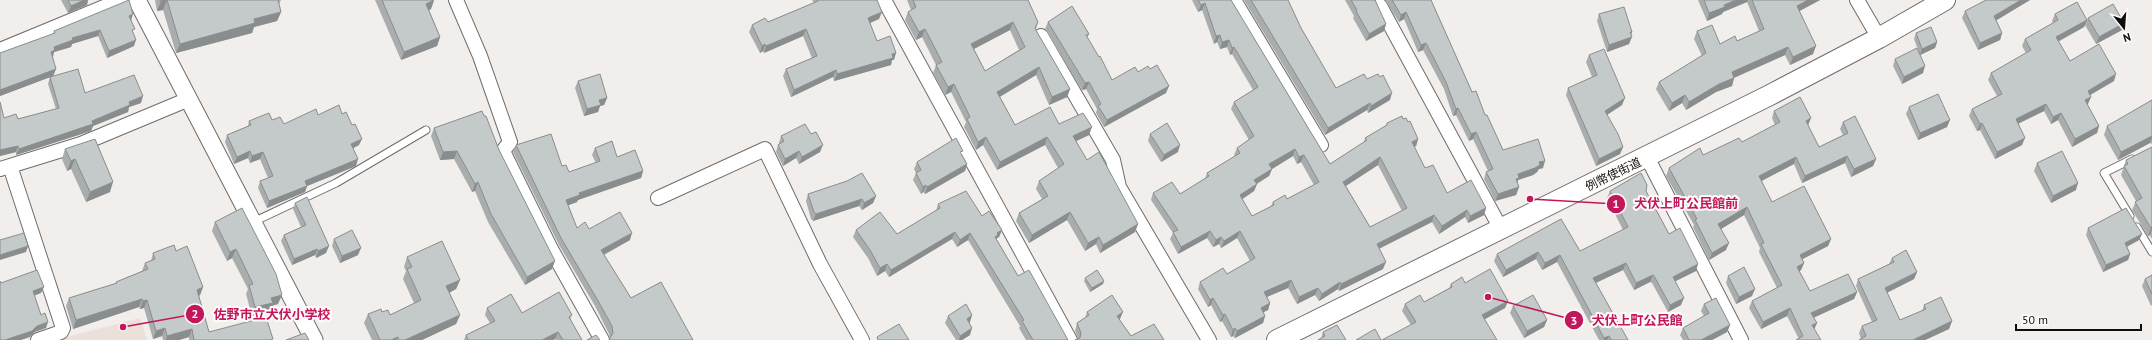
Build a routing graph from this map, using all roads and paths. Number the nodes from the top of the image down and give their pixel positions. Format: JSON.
{"nodes":[{"id":1,"x":121,"y":0,"type":"edge"},
{"id":2,"x":137,"y":0,"type":"edge"},
{"id":3,"x":456,"y":0,"type":"edge"},
{"id":4,"x":884,"y":0,"type":"edge"},
{"id":5,"x":1234,"y":0,"type":"edge"},
{"id":6,"x":1857,"y":0,"type":"edge"},
{"id":7,"x":1945,"y":0,"type":"edge"},
{"id":8,"x":1380,"y":6,"type":"dead end"},
{"id":9,"x":1042,"y":36,"type":"dead end"},
{"id":10,"x":1880,"y":38,"type":"junction"},
{"id":11,"x":0,"y":50,"type":"edge"},
{"id":12,"x":189,"y":99,"type":"junction"},
{"id":13,"x":426,"y":130,"type":"dead end"},
{"id":14,"x":1321,"y":145,"type":"dead end"},
{"id":15,"x":2138,"y":156,"type":"edge"},
{"id":16,"x":1647,"y":157,"type":"junction"},
{"id":17,"x":5,"y":168,"type":"edge"},
{"id":18,"x":658,"y":198,"type":"dead end"},
{"id":19,"x":253,"y":222,"type":"junction"},
{"id":20,"x":1501,"y":229,"type":"junction"},
{"id":21,"x":2152,"y":252,"type":"edge"},
{"id":22,"x":38,"y":340,"type":"edge"},
{"id":23,"x":314,"y":340,"type":"edge"},
{"id":24,"x":602,"y":340,"type":"edge"},
{"id":25,"x":862,"y":340,"type":"edge"},
{"id":26,"x":1070,"y":340,"type":"edge"},
{"id":27,"x":1208,"y":340,"type":"edge"},
{"id":28,"x":1277,"y":340,"type":"edge"},
{"id":29,"x":1741,"y":340,"type":"edge"}],
"edges":[{"from":1,"to":11,"type":"street"},
{"from":2,"to":12,"type":"street"},
{"from":3,"to":24,"type":"street"},
{"from":4,"to":26,"type":"street"},
{"from":5,"to":14,"type":"street"},
{"from":6,"to":10,"type":"street"},
{"from":7,"to":10,"type":"main road","name":"例幣使街道"},
{"from":8,"to":20,"type":"street"},
{"from":9,"to":27,"type":"street"},
{"from":10,"to":16,"type":"main road","name":"例幣使街道"},
{"from":12,"to":17,"type":"street"},
{"from":12,"to":19,"type":"street"},
{"from":13,"to":19,"type":"lane"},
{"from":15,"to":21,"type":"lane"},
{"from":16,"to":20,"type":"main road","name":"例幣使街道"},
{"from":16,"to":29,"type":"street"},
{"from":17,"to":22,"type":"street"},
{"from":18,"to":25,"type":"street"},
{"from":19,"to":23,"type":"street"},
{"from":20,"to":28,"type":"main road","name":"例幣使街道"}]}
